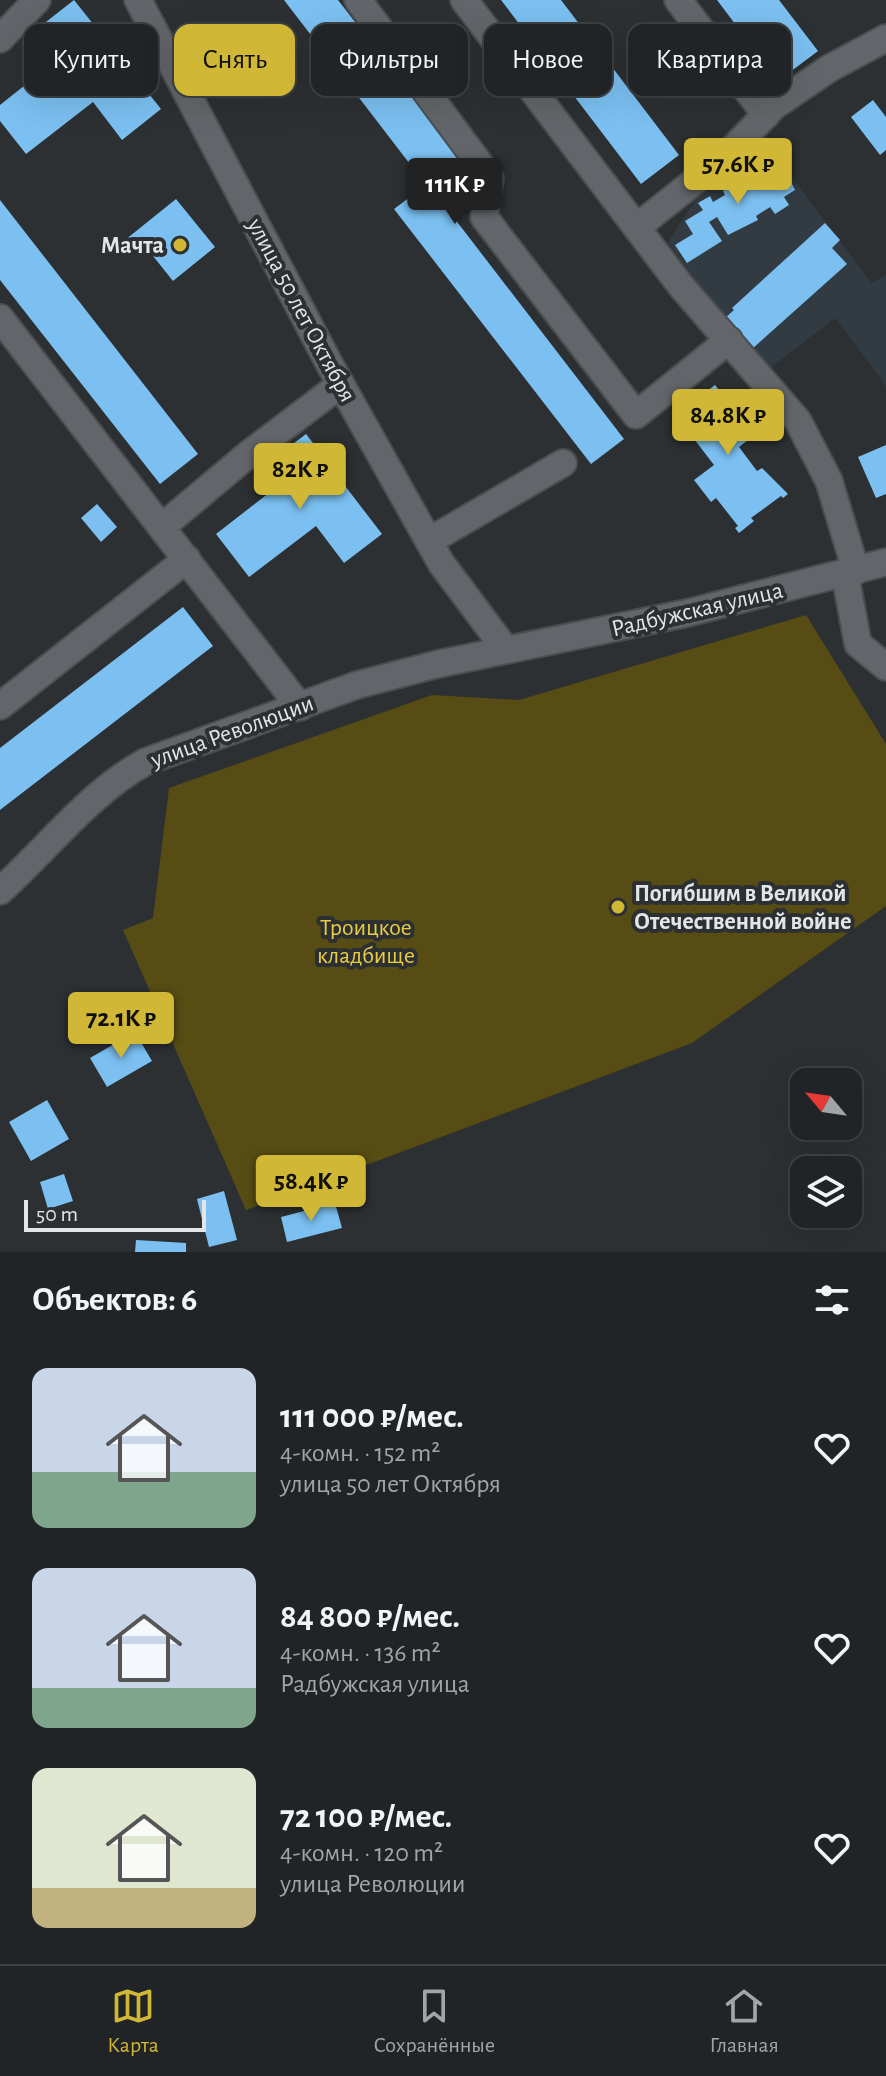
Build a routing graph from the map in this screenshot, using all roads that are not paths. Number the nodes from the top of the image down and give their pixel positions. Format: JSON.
{"nodes":[{"id":1,"x":37,"y":0,"type":"edge"},
{"id":2,"x":138,"y":0,"type":"edge"},
{"id":3,"x":358,"y":0,"type":"edge"},
{"id":4,"x":464,"y":0,"type":"edge"},
{"id":5,"x":678,"y":0,"type":"edge"},
{"id":6,"x":886,"y":38,"type":"edge"},
{"id":7,"x":0,"y":39,"type":"edge"},
{"id":8,"x":766,"y":115,"type":"junction"},
{"id":9,"x":637,"y":227,"type":"junction"},
{"id":10,"x":0,"y":318,"type":"edge"},
{"id":11,"x":729,"y":340,"type":"junction"},
{"id":12,"x":341,"y":384,"type":"junction"},
{"id":13,"x":563,"y":463,"type":"dead end"},
{"id":14,"x":163,"y":526,"type":"junction"},
{"id":15,"x":429,"y":541,"type":"junction"},
{"id":16,"x":187,"y":559,"type":"junction"},
{"id":17,"x":886,"y":562,"type":"edge"},
{"id":18,"x":851,"y":572,"type":"junction"},
{"id":19,"x":506,"y":650,"type":"junction"},
{"id":20,"x":886,"y":667,"type":"edge"},
{"id":21,"x":0,"y":706,"type":"edge"},
{"id":22,"x":300,"y":707,"type":"junction"},
{"id":23,"x":0,"y":891,"type":"edge"}],
"edges":[{"from":1,"to":7,"type":"street"},
{"from":2,"to":12,"type":"street","name":"улица 50 лет Октября"},
{"from":3,"to":11,"type":"street"},
{"from":4,"to":9,"type":"street"},
{"from":5,"to":8,"type":"street"},
{"from":6,"to":8,"type":"street"},
{"from":8,"to":9,"type":"street"},
{"from":9,"to":11,"type":"street"},
{"from":10,"to":14,"type":"street"},
{"from":11,"to":18,"type":"street"},
{"from":12,"to":14,"type":"street"},
{"from":12,"to":15,"type":"street","name":"улица 50 лет Октября"},
{"from":13,"to":15,"type":"street"},
{"from":14,"to":16,"type":"street"},
{"from":15,"to":19,"type":"street","name":"улица 50 лет Октября"},
{"from":16,"to":21,"type":"street"},
{"from":16,"to":22,"type":"street"},
{"from":17,"to":18,"type":"street","name":"Радбужская улица"},
{"from":18,"to":19,"type":"street","name":"Радбужская улица"},
{"from":18,"to":20,"type":"street"},
{"from":19,"to":22,"type":"street","name":"улица Революции"},
{"from":22,"to":23,"type":"street","name":"улица Революции"}]}
